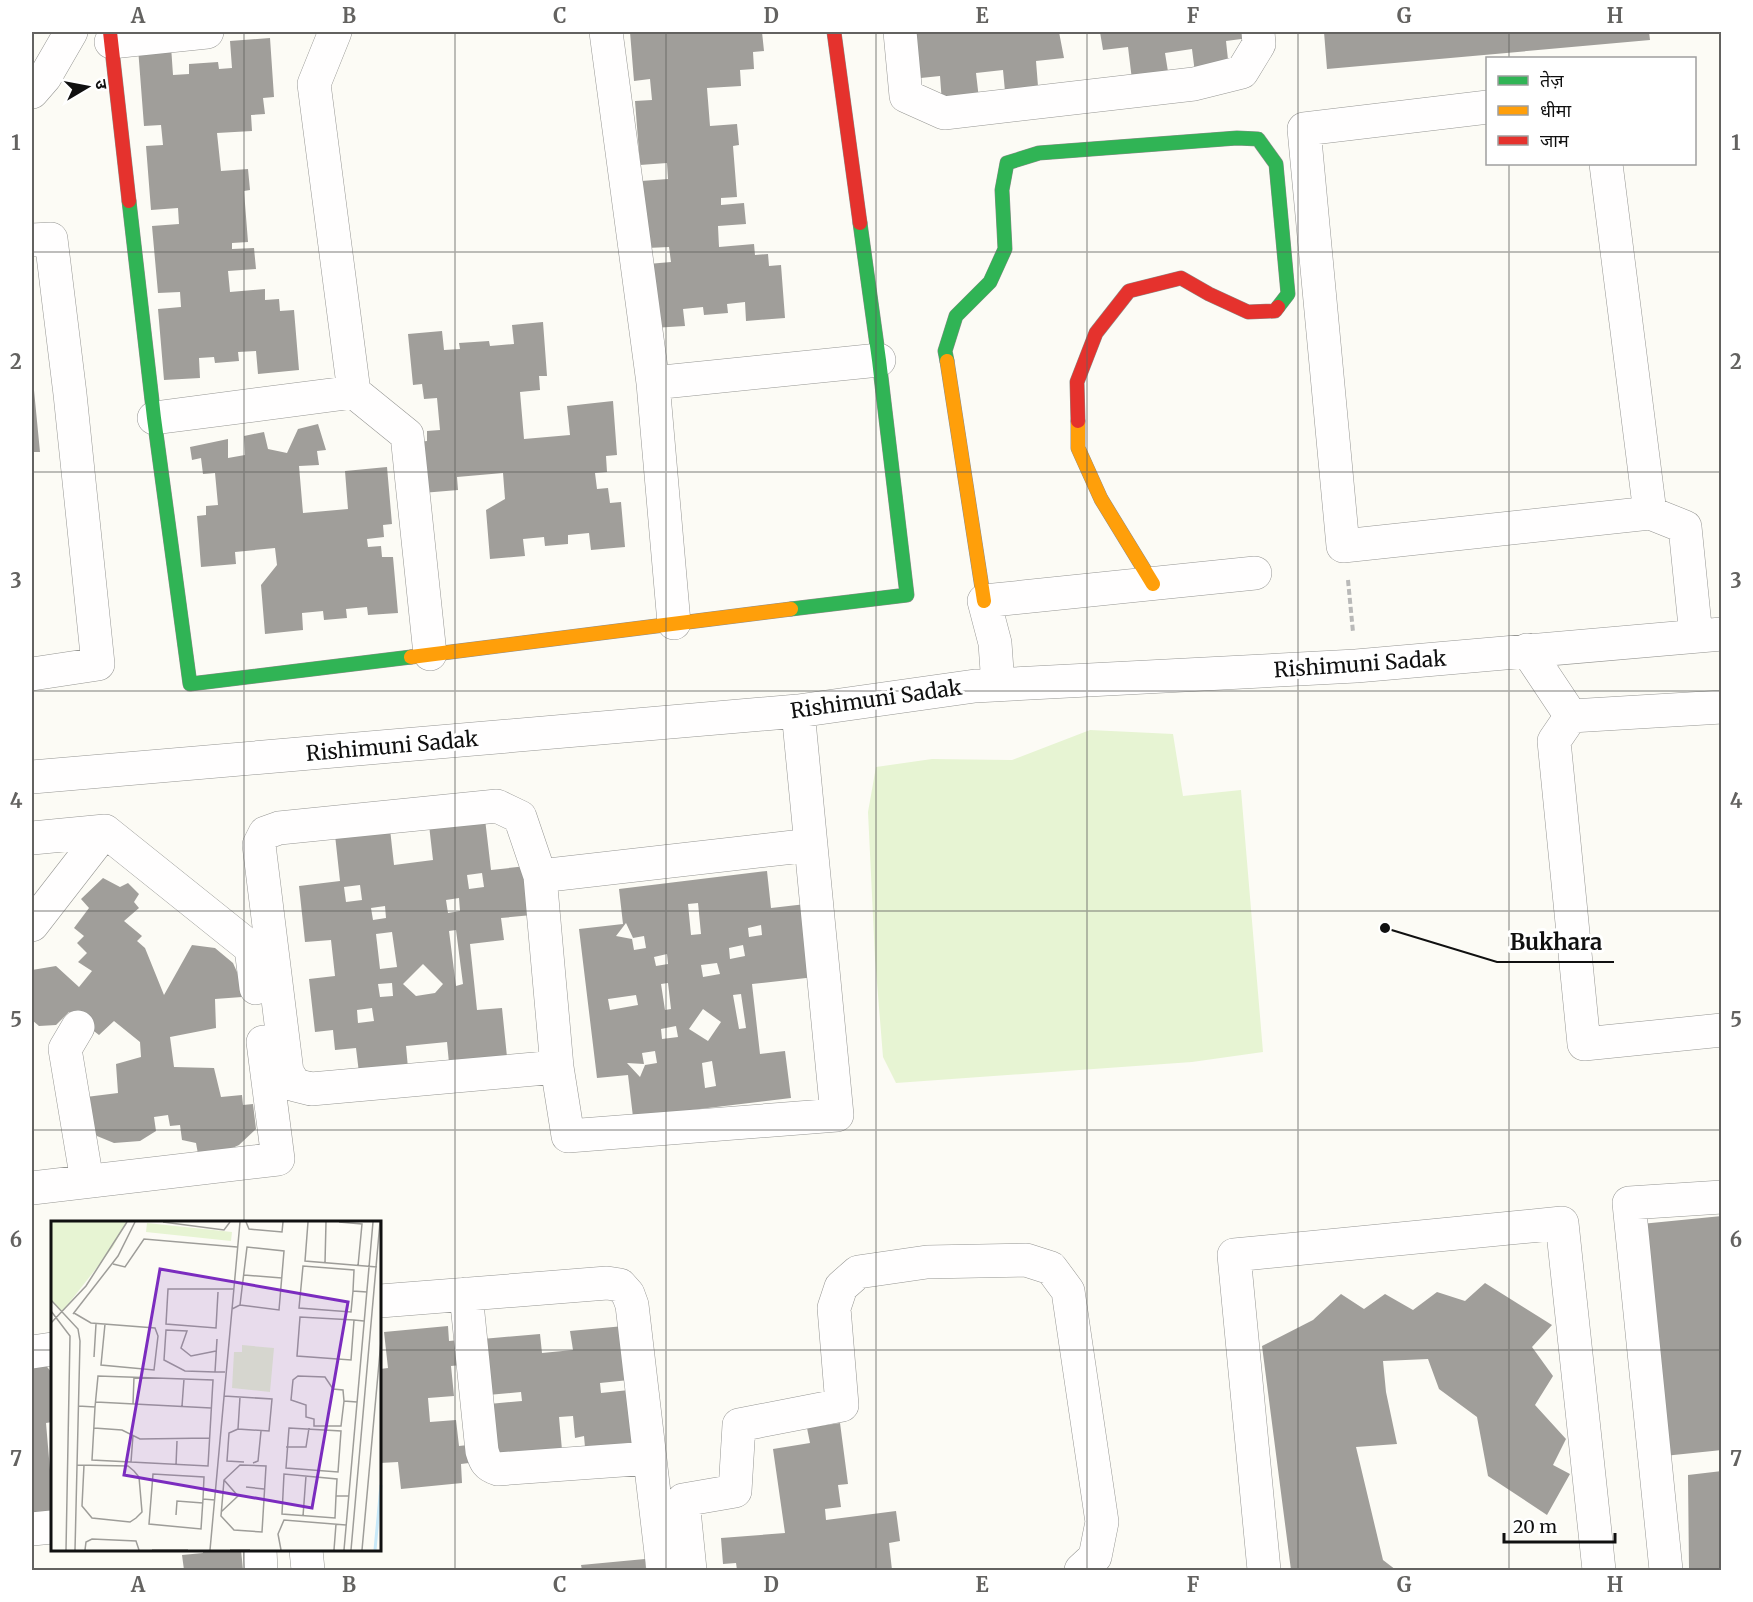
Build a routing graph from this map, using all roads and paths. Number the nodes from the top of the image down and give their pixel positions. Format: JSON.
{"nodes":[{"id":1,"x":71,"y":32,"type":"edge"},
{"id":2,"x":207,"y":32,"type":"edge"},
{"id":3,"x":335,"y":32,"type":"edge"},
{"id":4,"x":606,"y":32,"type":"edge"},
{"id":5,"x":834,"y":32,"type":"edge"},
{"id":6,"x":900,"y":32,"type":"edge"},
{"id":7,"x":1258,"y":32,"type":"edge"},
{"id":8,"x":111,"y":37,"type":"edge"},
{"id":9,"x":32,"y":92,"type":"edge"},
{"id":10,"x":1486,"y":107,"type":"edge"},
{"id":11,"x":1606,"y":165,"type":"edge"},
{"id":12,"x":32,"y":240,"type":"edge"},
{"id":13,"x":879,"y":360,"type":"junction"},
{"id":14,"x":653,"y":383,"type":"junction"},
{"id":15,"x":354,"y":392,"type":"junction"},
{"id":16,"x":154,"y":418,"type":"junction"},
{"id":17,"x":1650,"y":513,"type":"junction"},
{"id":18,"x":1255,"y":573,"type":"dead end"},
{"id":19,"x":1153,"y":584,"type":"junction"},
{"id":20,"x":984,"y":602,"type":"junction"},
{"id":21,"x":674,"y":623,"type":"junction"},
{"id":22,"x":1709,"y":635,"type":"edge"},
{"id":23,"x":1527,"y":650,"type":"junction"},
{"id":24,"x":430,"y":654,"type":"junction"},
{"id":25,"x":32,"y":674,"type":"edge"},
{"id":26,"x":998,"y":685,"type":"junction"},
{"id":27,"x":1722,"y":707,"type":"edge"},
{"id":28,"x":798,"y":711,"type":"junction"},
{"id":29,"x":1571,"y":716,"type":"junction"},
{"id":30,"x":32,"y":777,"type":"edge"},
{"id":31,"x":105,"y":831,"type":"junction"},
{"id":32,"x":32,"y":838,"type":"edge"},
{"id":33,"x":811,"y":845,"type":"junction"},
{"id":34,"x":540,"y":876,"type":"junction"},
{"id":35,"x":32,"y":925,"type":"edge"},
{"id":36,"x":78,"y":1027,"type":"dead end"},
{"id":37,"x":1722,"y":1030,"type":"edge"},
{"id":38,"x":557,"y":1067,"type":"junction"},
{"id":39,"x":87,"y":1181,"type":"junction"},
{"id":40,"x":32,"y":1188,"type":"edge"},
{"id":41,"x":1722,"y":1197,"type":"edge"},
{"id":42,"x":466,"y":1294,"type":"junction"},
{"id":43,"x":381,"y":1301,"type":"edge"},
{"id":44,"x":51,"y":1349,"type":"edge"},
{"id":45,"x":32,"y":1352,"type":"edge"},
{"id":46,"x":650,"y":1458,"type":"junction"},
{"id":47,"x":51,"y":1527,"type":"edge"},
{"id":48,"x":32,"y":1529,"type":"edge"},
{"id":49,"x":260,"y":1551,"type":"edge"},
{"id":50,"x":306,"y":1551,"type":"edge"},
{"id":51,"x":261,"y":1570,"type":"edge"},
{"id":52,"x":308,"y":1570,"type":"edge"},
{"id":53,"x":663,"y":1570,"type":"edge"},
{"id":54,"x":690,"y":1570,"type":"edge"},
{"id":55,"x":1081,"y":1570,"type":"edge"},
{"id":56,"x":1264,"y":1570,"type":"edge"},
{"id":57,"x":1599,"y":1570,"type":"edge"},
{"id":58,"x":1666,"y":1570,"type":"edge"}],
"edges":[{"from":1,"to":9,"type":"street"},
{"from":2,"to":8,"type":"street"},
{"from":3,"to":15,"type":"street"},
{"from":4,"to":14,"type":"street"},
{"from":5,"to":13,"type":"street"},
{"from":6,"to":7,"type":"street"},
{"from":8,"to":16,"type":"street"},
{"from":10,"to":17,"type":"street"},
{"from":11,"to":17,"type":"street"},
{"from":12,"to":25,"type":"street"},
{"from":13,"to":14,"type":"street"},
{"from":13,"to":21,"type":"street"},
{"from":14,"to":21,"type":"street"},
{"from":15,"to":16,"type":"street"},
{"from":15,"to":24,"type":"street"},
{"from":16,"to":24,"type":"street"},
{"from":17,"to":22,"type":"street"},
{"from":18,"to":19,"type":"street"},
{"from":19,"to":20,"type":"street"},
{"from":19,"to":20,"type":"street"},
{"from":20,"to":26,"type":"street"},
{"from":21,"to":24,"type":"street"},
{"from":22,"to":23,"type":"street","name":"Rishimuni Sadak"},
{"from":23,"to":26,"type":"street","name":"Rishimuni Sadak"},
{"from":23,"to":29,"type":"street"},
{"from":26,"to":28,"type":"street","name":"Rishimuni Sadak"},
{"from":27,"to":29,"type":"street"},
{"from":28,"to":30,"type":"street","name":"Rishimuni Sadak"},
{"from":28,"to":33,"type":"street"},
{"from":29,"to":37,"type":"street"},
{"from":31,"to":32,"type":"street"},
{"from":31,"to":35,"type":"street"},
{"from":31,"to":39,"type":"street"},
{"from":33,"to":34,"type":"street"},
{"from":33,"to":38,"type":"street"},
{"from":34,"to":38,"type":"street"},
{"from":34,"to":38,"type":"street"},
{"from":36,"to":39,"type":"street"},
{"from":39,"to":40,"type":"street"},
{"from":41,"to":58,"type":"street"},
{"from":42,"to":43,"type":"street"},
{"from":42,"to":46,"type":"street"},
{"from":42,"to":46,"type":"street"},
{"from":44,"to":45,"type":"street"},
{"from":46,"to":53,"type":"street"},
{"from":47,"to":48,"type":"street"},
{"from":49,"to":51,"type":"street"},
{"from":50,"to":52,"type":"street"},
{"from":54,"to":55,"type":"street"},
{"from":56,"to":57,"type":"street"}]}
